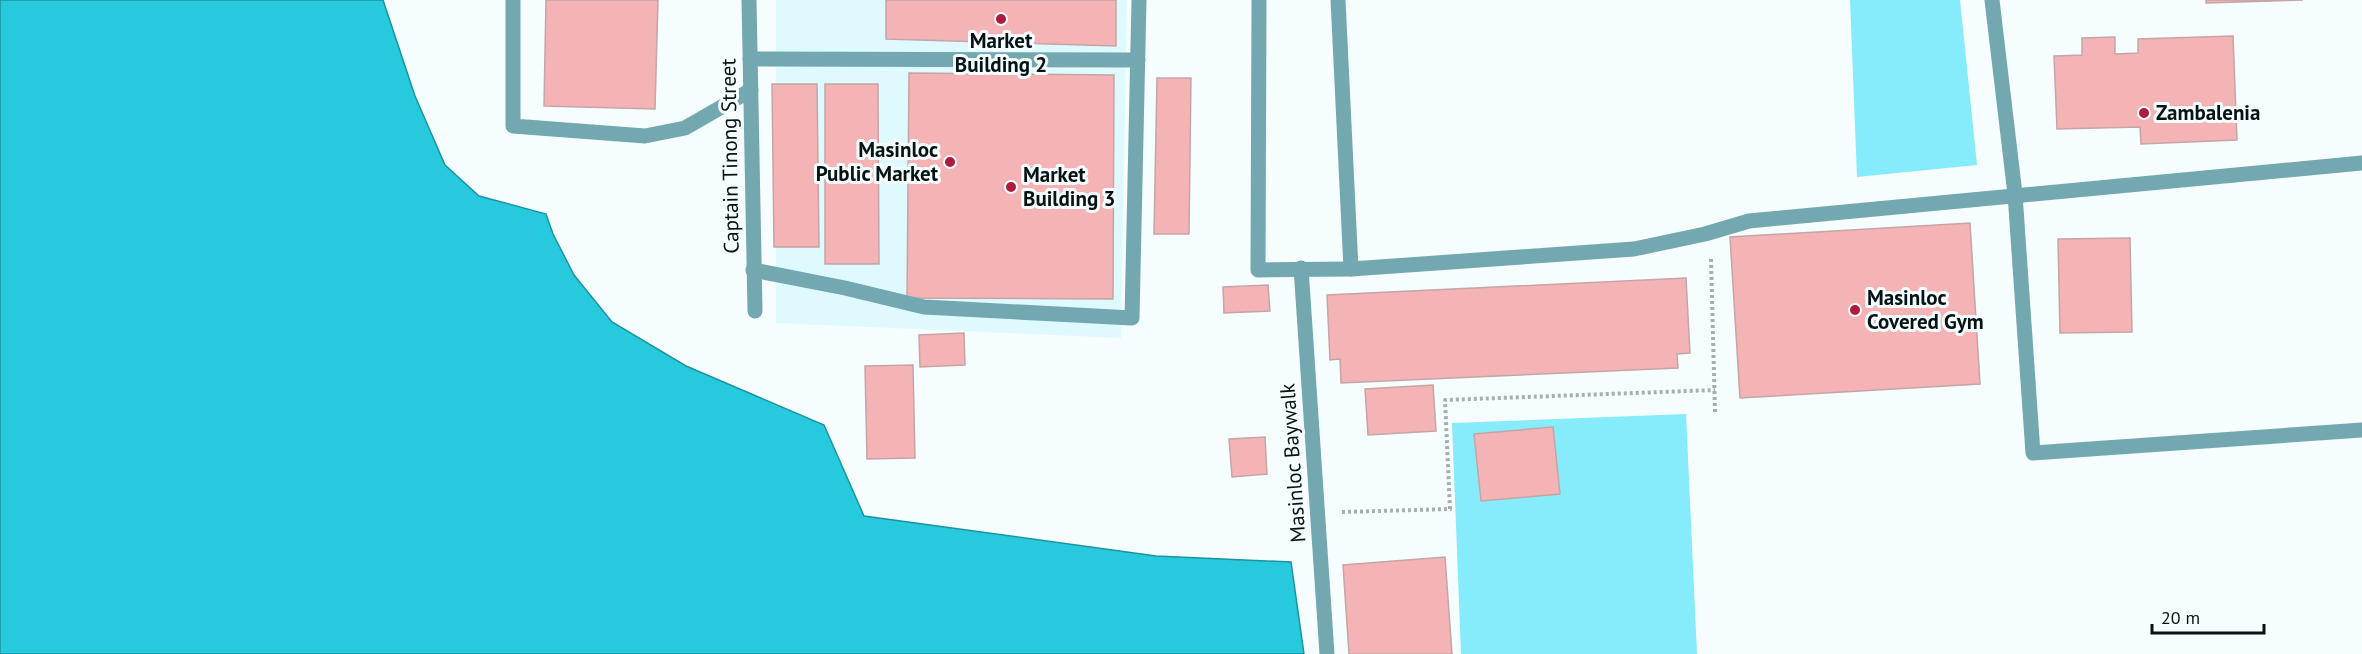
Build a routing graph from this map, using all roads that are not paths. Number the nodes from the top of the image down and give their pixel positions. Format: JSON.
{"nodes":[{"id":1,"x":513,"y":0,"type":"edge"},
{"id":2,"x":749,"y":0,"type":"edge"},
{"id":3,"x":1139,"y":0,"type":"edge"},
{"id":4,"x":1258,"y":0,"type":"edge"},
{"id":5,"x":1338,"y":0,"type":"edge"},
{"id":6,"x":1992,"y":0,"type":"edge"},
{"id":7,"x":750,"y":59,"type":"junction"},
{"id":8,"x":1138,"y":60,"type":"junction"},
{"id":9,"x":751,"y":90,"type":"junction"},
{"id":10,"x":2362,"y":163,"type":"edge"},
{"id":11,"x":2015,"y":194,"type":"junction"},
{"id":12,"x":1301,"y":268,"type":"junction"},
{"id":13,"x":1351,"y":269,"type":"junction"},
{"id":14,"x":753,"y":270,"type":"junction"},
{"id":15,"x":755,"y":311,"type":"dead end"},
{"id":16,"x":2362,"y":430,"type":"edge"},
{"id":17,"x":1327,"y":654,"type":"edge"}],
"edges":[{"from":1,"to":9,"type":"street"},
{"from":2,"to":7,"type":"street","name":"Captain Tinong Street"},
{"from":3,"to":8,"type":"street"},
{"from":4,"to":12,"type":"street"},
{"from":5,"to":13,"type":"street"},
{"from":6,"to":11,"type":"street"},
{"from":7,"to":8,"type":"street"},
{"from":7,"to":9,"type":"street","name":"Captain Tinong Street"},
{"from":8,"to":14,"type":"street"},
{"from":9,"to":14,"type":"street","name":"Captain Tinong Street"},
{"from":10,"to":11,"type":"street"},
{"from":11,"to":13,"type":"street"},
{"from":11,"to":16,"type":"street"},
{"from":12,"to":13,"type":"street"},
{"from":12,"to":17,"type":"street","name":"Masinloc Baywalk"},
{"from":14,"to":15,"type":"street","name":"Captain Tinong Street"}]}
